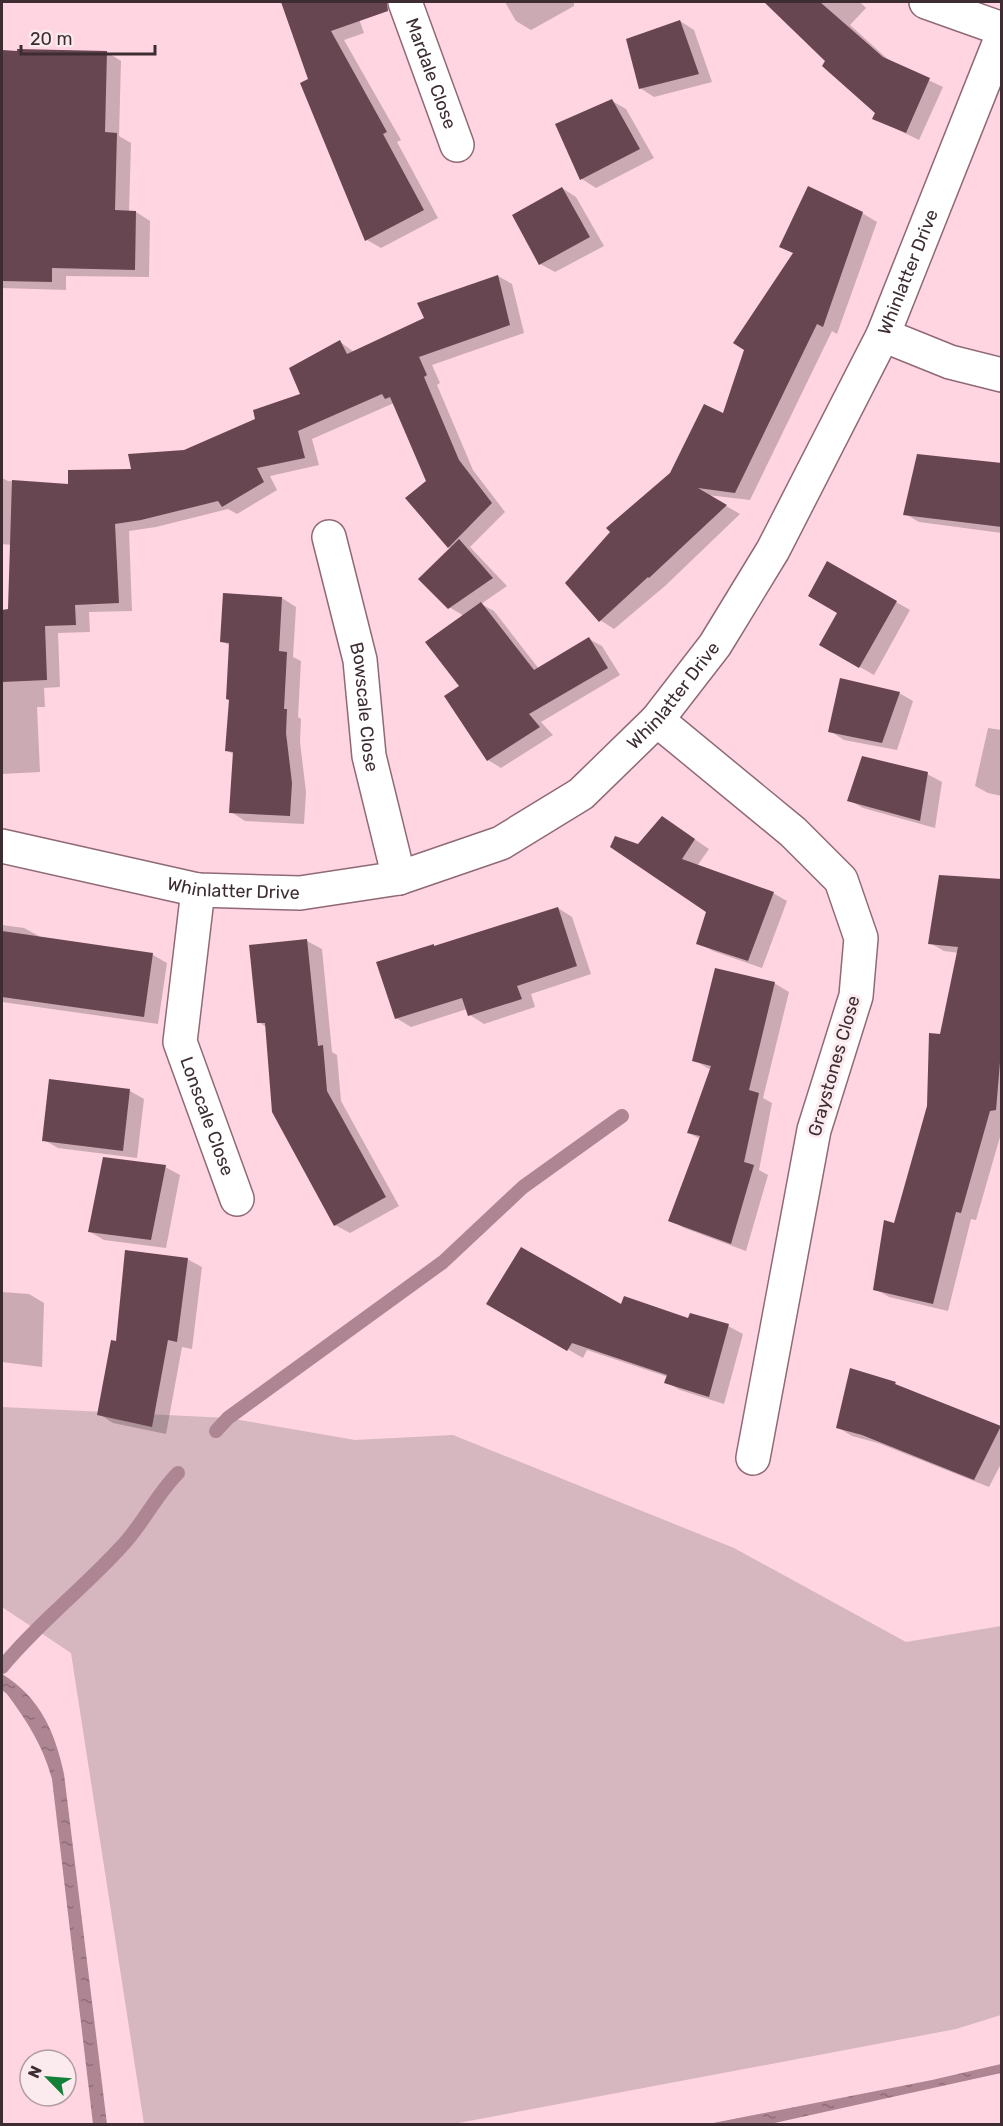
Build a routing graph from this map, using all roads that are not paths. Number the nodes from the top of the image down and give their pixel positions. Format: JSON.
{"nodes":[{"id":1,"x":405,"y":2,"type":"edge"},
{"id":2,"x":926,"y":2,"type":"edge"},
{"id":3,"x":1002,"y":29,"type":"edge"},
{"id":4,"x":1002,"y":36,"type":"edge"},
{"id":5,"x":457,"y":145,"type":"dead end"},
{"id":6,"x":883,"y":335,"type":"junction"},
{"id":7,"x":1002,"y":375,"type":"edge"},
{"id":8,"x":329,"y":537,"type":"dead end"},
{"id":9,"x":657,"y":720,"type":"junction"},
{"id":10,"x":2,"y":846,"type":"edge"},
{"id":11,"x":399,"y":878,"type":"junction"},
{"id":12,"x":198,"y":890,"type":"junction"},
{"id":13,"x":237,"y":1199,"type":"dead end"},
{"id":14,"x":753,"y":1458,"type":"dead end"}],
"edges":[{"from":1,"to":5,"type":"street","name":"Mardale Close"},
{"from":2,"to":3,"type":"street"},
{"from":4,"to":6,"type":"street","name":"Whinlatter Drive"},
{"from":6,"to":7,"type":"street"},
{"from":6,"to":9,"type":"street","name":"Whinlatter Drive"},
{"from":8,"to":11,"type":"street","name":"Bowscale Close"},
{"from":9,"to":11,"type":"street","name":"Whinlatter Drive"},
{"from":9,"to":14,"type":"street","name":"Graystones Close"},
{"from":10,"to":12,"type":"street","name":"Whinlatter Drive"},
{"from":11,"to":12,"type":"street","name":"Whinlatter Drive"},
{"from":12,"to":13,"type":"street","name":"Lonscale Close"}]}
